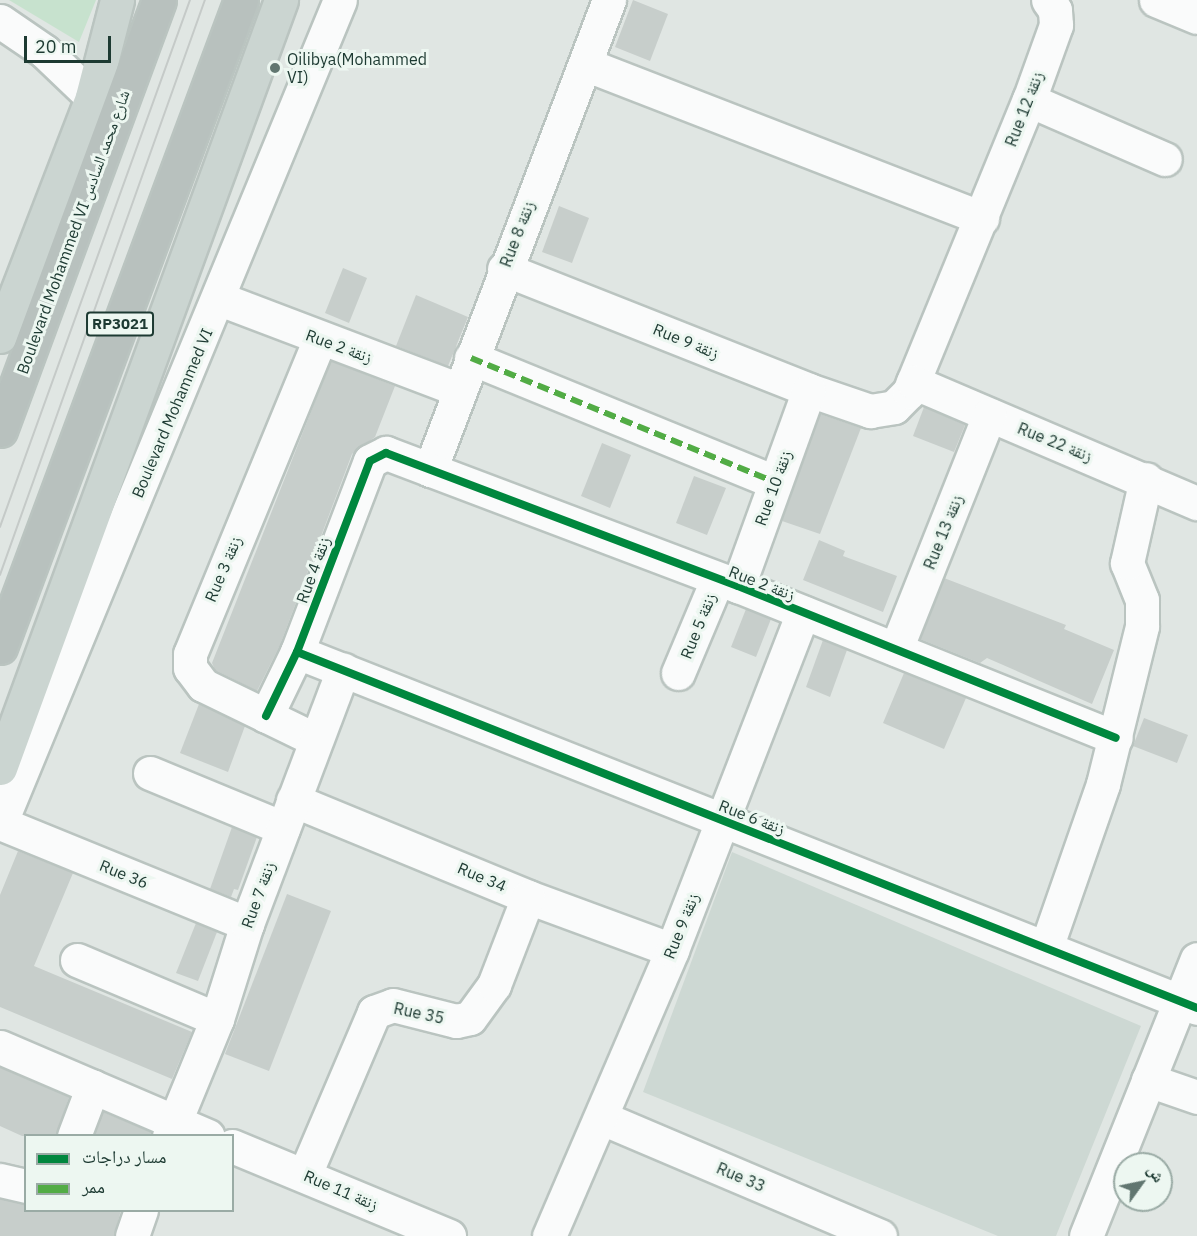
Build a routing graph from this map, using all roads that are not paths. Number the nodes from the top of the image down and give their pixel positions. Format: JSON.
{"nodes":[{"id":1,"x":117,"y":0,"type":"edge"},
{"id":2,"x":159,"y":0,"type":"edge"},
{"id":3,"x":241,"y":0,"type":"edge"},
{"id":4,"x":281,"y":0,"type":"edge"},
{"id":5,"x":340,"y":0,"type":"edge"},
{"id":6,"x":609,"y":0,"type":"edge"},
{"id":7,"x":1048,"y":0,"type":"edge"},
{"id":8,"x":1156,"y":0,"type":"edge"},
{"id":9,"x":1197,"y":17,"type":"edge"},
{"id":10,"x":0,"y":21,"type":"edge"},
{"id":11,"x":585,"y":64,"type":"junction"},
{"id":12,"x":92,"y":97,"type":"junction"},
{"id":13,"x":1029,"y":100,"type":"junction"},
{"id":14,"x":1165,"y":159,"type":"dead end"},
{"id":15,"x":982,"y":218,"type":"junction"},
{"id":16,"x":504,"y":269,"type":"junction"},
{"id":17,"x":220,"y":299,"type":"junction"},
{"id":18,"x":0,"y":336,"type":"edge"},
{"id":19,"x":320,"y":339,"type":"junction"},
{"id":20,"x":471,"y":358,"type":"junction"},
{"id":21,"x":913,"y":382,"type":"junction"},
{"id":22,"x":459,"y":390,"type":"junction"},
{"id":23,"x":809,"y":390,"type":"junction"},
{"id":24,"x":989,"y":415,"type":"junction"},
{"id":25,"x":0,"y":430,"type":"edge"},
{"id":26,"x":398,"y":457,"type":"joint"},
{"id":27,"x":430,"y":470,"type":"junction"},
{"id":28,"x":1146,"y":479,"type":"junction"},
{"id":29,"x":775,"y":482,"type":"junction"},
{"id":30,"x":1197,"y":503,"type":"edge"},
{"id":31,"x":727,"y":583,"type":"junction"},
{"id":32,"x":803,"y":613,"type":"junction"},
{"id":33,"x":0,"y":647,"type":"edge"},
{"id":34,"x":896,"y":649,"type":"junction"},
{"id":35,"x":297,"y":652,"type":"junction"},
{"id":36,"x":343,"y":670,"type":"junction"},
{"id":37,"x":678,"y":673,"type":"dead end"},
{"id":38,"x":266,"y":716,"type":"junction"},
{"id":39,"x":1116,"y":738,"type":"junction"},
{"id":40,"x":314,"y":739,"type":"junction"},
{"id":41,"x":0,"y":768,"type":"edge"},
{"id":42,"x":150,"y":773,"type":"dead end"},
{"id":43,"x":288,"y":814,"type":"junction"},
{"id":44,"x":723,"y":820,"type":"junction"},
{"id":45,"x":0,"y":824,"type":"edge"},
{"id":46,"x":528,"y":897,"type":"junction"},
{"id":47,"x":247,"y":924,"type":"junction"},
{"id":48,"x":1047,"y":945,"type":"junction"},
{"id":49,"x":672,"y":950,"type":"junction"},
{"id":50,"x":1197,"y":959,"type":"edge"},
{"id":51,"x":77,"y":960,"type":"dead end"},
{"id":52,"x":1189,"y":1004,"type":"edge"},
{"id":53,"x":217,"y":1019,"type":"junction"},
{"id":54,"x":0,"y":1047,"type":"edge"},
{"id":55,"x":1149,"y":1080,"type":"junction"},
{"id":56,"x":93,"y":1086,"type":"junction"},
{"id":57,"x":1197,"y":1097,"type":"edge"},
{"id":58,"x":602,"y":1118,"type":"junction"},
{"id":59,"x":171,"y":1128,"type":"edge"},
{"id":60,"x":75,"y":1134,"type":"edge"},
{"id":61,"x":199,"y":1134,"type":"edge"},
{"id":62,"x":234,"y":1147,"type":"edge"},
{"id":63,"x":305,"y":1174,"type":"junction"},
{"id":64,"x":0,"y":1180,"type":"edge"},
{"id":65,"x":24,"y":1186,"type":"edge"},
{"id":66,"x":140,"y":1212,"type":"edge"},
{"id":67,"x":409,"y":1228,"type":"edge"},
{"id":68,"x":132,"y":1236,"type":"edge"},
{"id":69,"x":449,"y":1236,"type":"edge"},
{"id":70,"x":549,"y":1236,"type":"edge"},
{"id":71,"x":880,"y":1236,"type":"edge"},
{"id":72,"x":1086,"y":1236,"type":"edge"}],
"edges":[{"from":1,"to":12,"type":"main road"},
{"from":2,"to":25,"type":"highway","name":"Boulevard Mohammed VI شارع محمد السادس"},
{"from":3,"to":33,"type":"highway","number":"RP3021"},
{"from":4,"to":41,"type":"main road"},
{"from":5,"to":17,"type":"street","name":"Boulevard Mohammed VI"},
{"from":6,"to":11,"type":"street","name":"Rue 8 زنقة"},
{"from":7,"to":13,"type":"street","name":"Rue 12 زنقة"},
{"from":8,"to":9,"type":"street"},
{"from":10,"to":12,"type":"street"},
{"from":11,"to":15,"type":"street"},
{"from":11,"to":16,"type":"street","name":"Rue 8 زنقة"},
{"from":12,"to":18,"type":"main road"},
{"from":13,"to":14,"type":"street"},
{"from":13,"to":15,"type":"street","name":"Rue 12 زنقة"},
{"from":15,"to":21,"type":"street"},
{"from":16,"to":20,"type":"street","name":"Rue 8 زنقة"},
{"from":16,"to":23,"type":"street","name":"Rue 9 زنقة"},
{"from":17,"to":19,"type":"street","name":"Rue 2 زنقة"},
{"from":17,"to":45,"type":"street","name":"Boulevard Mohammed VI"},
{"from":19,"to":22,"type":"street","name":"Rue 2 زنقة"},
{"from":19,"to":38,"type":"street","name":"Rue 3 زنقة"},
{"from":20,"to":22,"type":"street","name":"Rue 8 زنقة"},
{"from":20,"to":29,"type":"street"},
{"from":21,"to":23,"type":"street","name":"Rue 9 زنقة"},
{"from":21,"to":24,"type":"street","name":"Rue 22 زنقة"},
{"from":22,"to":27,"type":"street","name":"Rue 8 زنقة"},
{"from":23,"to":29,"type":"street","name":"Rue 10 زنقة"},
{"from":24,"to":28,"type":"street","name":"Rue 22 زنقة"},
{"from":24,"to":34,"type":"street","name":"Rue 13 زنقة"},
{"from":26,"to":27,"type":"street","name":"Rue 2 زنقة"},
{"from":26,"to":35,"type":"street","name":"Rue 4 زنقة"},
{"from":27,"to":31,"type":"street","name":"Rue 2 زنقة"},
{"from":28,"to":30,"type":"street","name":"Rue 22 زنقة"},
{"from":28,"to":39,"type":"street"},
{"from":29,"to":31,"type":"street","name":"Rue 10 زنقة"},
{"from":31,"to":32,"type":"street","name":"Rue 2 زنقة"},
{"from":31,"to":37,"type":"street","name":"Rue 5 زنقة"},
{"from":32,"to":34,"type":"street","name":"Rue 2 زنقة"},
{"from":32,"to":44,"type":"street","name":"Rue 9 زنقة"},
{"from":34,"to":39,"type":"street","name":"Rue 2 زنقة"},
{"from":35,"to":36,"type":"street","name":"Rue 6 زنقة"},
{"from":35,"to":38,"type":"street","name":"Rue 4 زنقة"},
{"from":36,"to":40,"type":"street","name":"Rue 7 زنقة"},
{"from":36,"to":44,"type":"street","name":"Rue 6 زنقة"},
{"from":38,"to":40,"type":"street","name":"Rue 3 زنقة"},
{"from":39,"to":48,"type":"street"},
{"from":40,"to":43,"type":"street","name":"Rue 7 زنقة"},
{"from":42,"to":43,"type":"street","name":"Rue 34"},
{"from":43,"to":46,"type":"street","name":"Rue 34"},
{"from":43,"to":47,"type":"street","name":"Rue 7 زنقة"},
{"from":44,"to":48,"type":"street","name":"Rue 6 زنقة"},
{"from":44,"to":49,"type":"street","name":"Rue 9 زنقة"},
{"from":45,"to":47,"type":"street","name":"Rue 36"},
{"from":46,"to":49,"type":"street","name":"Rue 34"},
{"from":46,"to":63,"type":"street","name":"Rue 35"},
{"from":47,"to":53,"type":"street","name":"Rue 7 زنقة"},
{"from":48,"to":52,"type":"street","name":"Rue 6 زنقة"},
{"from":49,"to":58,"type":"street","name":"Rue 9 زنقة"},
{"from":50,"to":52,"type":"street"},
{"from":51,"to":53,"type":"street"},
{"from":52,"to":55,"type":"street"},
{"from":53,"to":59,"type":"street","name":"Rue 7 زنقة"},
{"from":54,"to":56,"type":"street"},
{"from":55,"to":57,"type":"street"},
{"from":55,"to":72,"type":"street"},
{"from":56,"to":59,"type":"street"},
{"from":56,"to":60,"type":"street"},
{"from":58,"to":70,"type":"street","name":"Rue 9 زنقة"},
{"from":58,"to":71,"type":"street","name":"Rue 33"},
{"from":59,"to":61,"type":"street"},
{"from":62,"to":63,"type":"street","name":"Rue 11 زنقة"},
{"from":63,"to":67,"type":"street","name":"Rue 11 زنقة"},
{"from":64,"to":65,"type":"street"},
{"from":66,"to":68,"type":"street"},
{"from":67,"to":69,"type":"street","name":"Rue 11 زنقة"}]}
